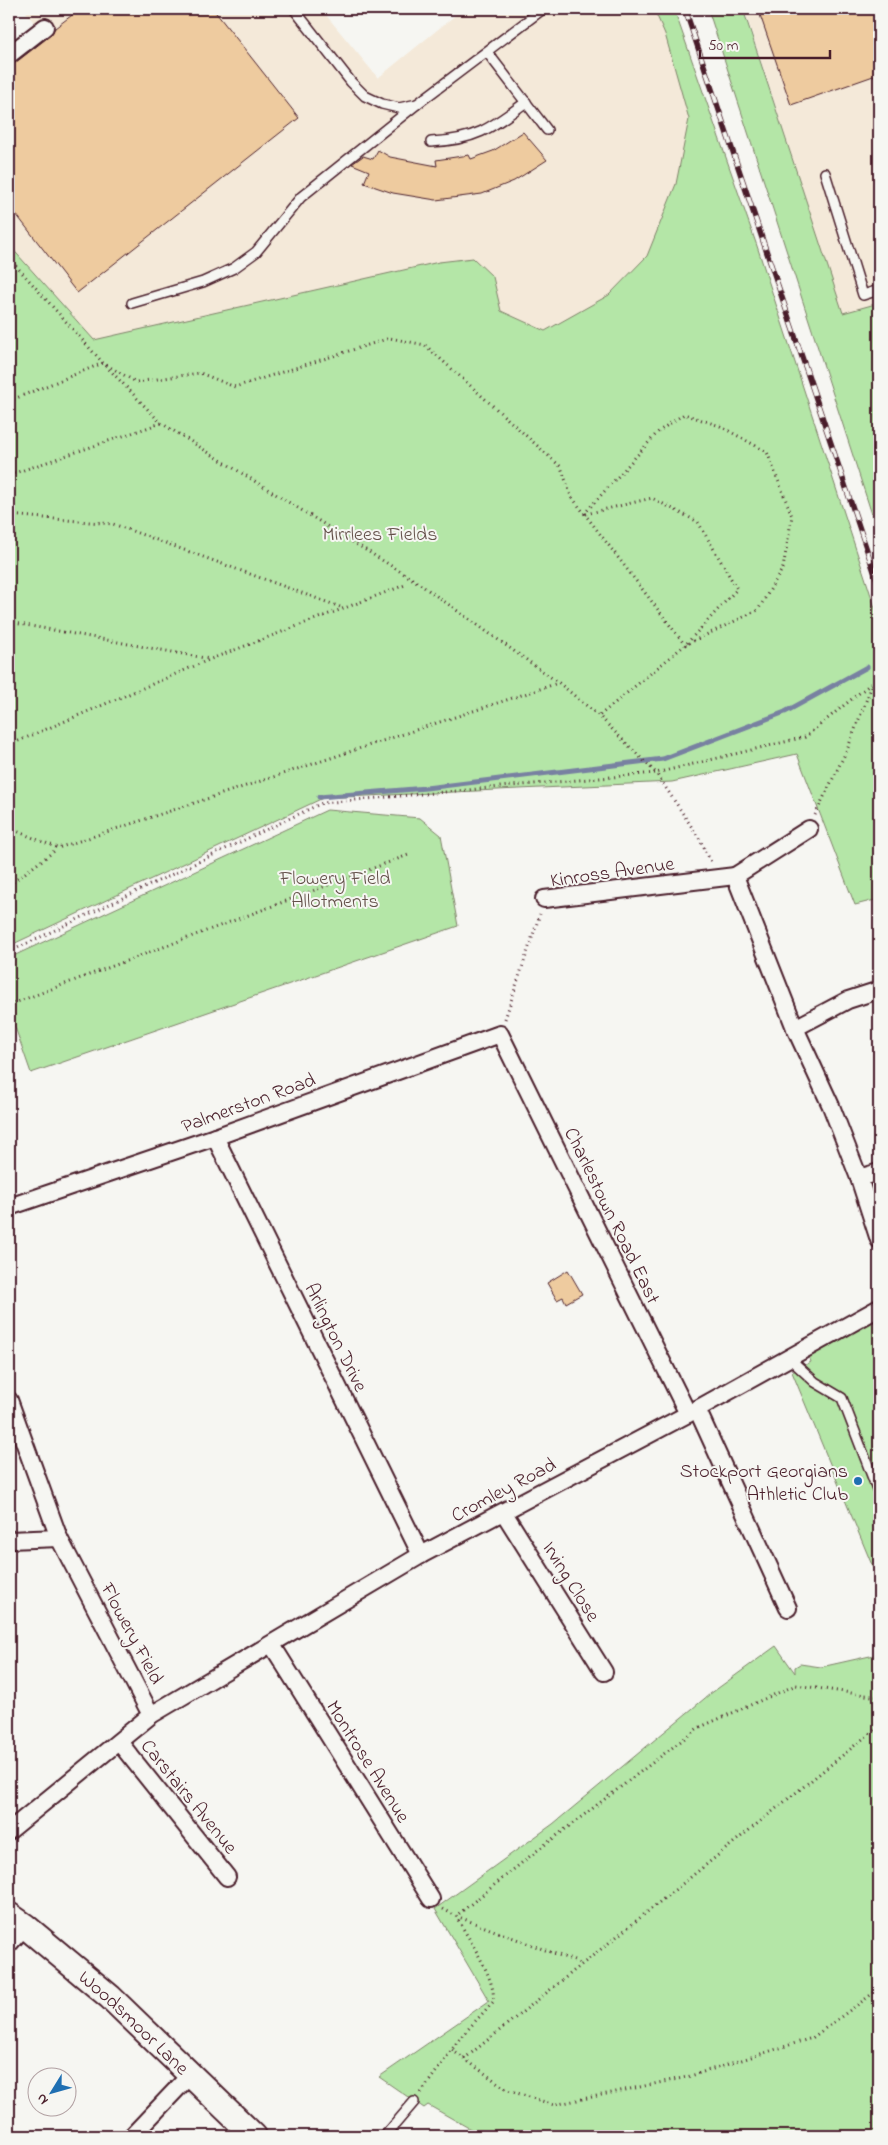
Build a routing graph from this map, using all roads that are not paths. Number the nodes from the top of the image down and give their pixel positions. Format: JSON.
{"nodes":[{"id":1,"x":294,"y":9,"type":"edge"},
{"id":2,"x":543,"y":9,"type":"edge"},
{"id":3,"x":45,"y":27,"type":"dead end"},
{"id":4,"x":487,"y":52,"type":"junction"},
{"id":5,"x":9,"y":55,"type":"edge"},
{"id":6,"x":526,"y":102,"type":"junction"},
{"id":7,"x":418,"y":104,"type":"junction"},
{"id":8,"x":547,"y":130,"type":"dead end"},
{"id":9,"x":431,"y":142,"type":"dead end"},
{"id":10,"x":826,"y":172,"type":"dead end"},
{"id":11,"x":879,"y":290,"type":"edge"},
{"id":12,"x":132,"y":303,"type":"dead end"},
{"id":13,"x":809,"y":829,"type":"road end"},
{"id":14,"x":727,"y":877,"type":"junction"},
{"id":15,"x":544,"y":899,"type":"road end"},
{"id":16,"x":879,"y":990,"type":"edge"},
{"id":17,"x":795,"y":1028,"type":"junction"},
{"id":18,"x":500,"y":1034,"type":"joint"},
{"id":19,"x":215,"y":1137,"type":"junction"},
{"id":20,"x":879,"y":1172,"type":"edge"},
{"id":21,"x":859,"y":1178,"type":"junction"},
{"id":22,"x":9,"y":1207,"type":"edge"},
{"id":23,"x":879,"y":1240,"type":"edge"},
{"id":24,"x":879,"y":1308,"type":"edge"},
{"id":25,"x":789,"y":1358,"type":"junction"},
{"id":26,"x":9,"y":1400,"type":"edge"},
{"id":27,"x":692,"y":1411,"type":"junction"},
{"id":28,"x":879,"y":1494,"type":"edge"},
{"id":29,"x":504,"y":1513,"type":"junction"},
{"id":30,"x":59,"y":1538,"type":"junction"},
{"id":31,"x":9,"y":1540,"type":"edge"},
{"id":32,"x":421,"y":1556,"type":"junction"},
{"id":33,"x":788,"y":1608,"type":"dead end"},
{"id":34,"x":272,"y":1645,"type":"junction"},
{"id":35,"x":604,"y":1672,"type":"dead end"},
{"id":36,"x":151,"y":1715,"type":"junction"},
{"id":37,"x":119,"y":1742,"type":"junction"},
{"id":38,"x":9,"y":1831,"type":"edge"},
{"id":39,"x":227,"y":1877,"type":"dead end"},
{"id":40,"x":431,"y":1899,"type":"dead end"},
{"id":41,"x":17,"y":1920,"type":"edge"},
{"id":42,"x":9,"y":1944,"type":"edge"},
{"id":43,"x":191,"y":2074,"type":"junction"},
{"id":44,"x":414,"y":2102,"type":"road end"},
{"id":45,"x":132,"y":2136,"type":"edge"},
{"id":46,"x":254,"y":2136,"type":"edge"},
{"id":47,"x":385,"y":2136,"type":"edge"}],
"edges":[{"from":1,"to":7,"type":"lane"},
{"from":2,"to":4,"type":"lane"},
{"from":3,"to":5,"type":"street"},
{"from":4,"to":6,"type":"lane"},
{"from":4,"to":7,"type":"lane"},
{"from":6,"to":8,"type":"lane"},
{"from":6,"to":9,"type":"lane"},
{"from":7,"to":12,"type":"lane"},
{"from":10,"to":11,"type":"lane"},
{"from":13,"to":14,"type":"street","name":"Kinross Avenue"},
{"from":14,"to":15,"type":"street","name":"Kinross Avenue"},
{"from":14,"to":17,"type":"street"},
{"from":16,"to":17,"type":"street"},
{"from":17,"to":21,"type":"street"},
{"from":18,"to":19,"type":"street","name":"Palmerston Road"},
{"from":18,"to":27,"type":"street","name":"Charlestown Road East"},
{"from":19,"to":22,"type":"street","name":"Palmerston Road"},
{"from":19,"to":32,"type":"street","name":"Arlington Drive"},
{"from":20,"to":21,"type":"street"},
{"from":21,"to":23,"type":"street"},
{"from":24,"to":25,"type":"street","name":"Cromley Road"},
{"from":25,"to":27,"type":"street","name":"Cromley Road"},
{"from":25,"to":28,"type":"lane"},
{"from":26,"to":30,"type":"street","name":"Flowery Field"},
{"from":27,"to":29,"type":"street","name":"Cromley Road"},
{"from":27,"to":33,"type":"street","name":"Charlestown Road East"},
{"from":29,"to":32,"type":"street","name":"Cromley Road"},
{"from":29,"to":35,"type":"street","name":"Irving Close"},
{"from":30,"to":31,"type":"street"},
{"from":30,"to":36,"type":"street","name":"Flowery Field"},
{"from":32,"to":34,"type":"street","name":"Cromley Road"},
{"from":34,"to":36,"type":"street","name":"Cromley Road"},
{"from":34,"to":40,"type":"street","name":"Montrose Avenue"},
{"from":36,"to":37,"type":"street","name":"Flowery Field"},
{"from":37,"to":38,"type":"street","name":"Flowery Field"},
{"from":37,"to":39,"type":"street","name":"Carstairs Avenue"},
{"from":41,"to":42,"type":"street"},
{"from":41,"to":43,"type":"street","name":"Woodsmoor Lane"},
{"from":43,"to":45,"type":"street"},
{"from":43,"to":46,"type":"street","name":"Woodsmoor Lane"},
{"from":44,"to":47,"type":"lane"}]}
